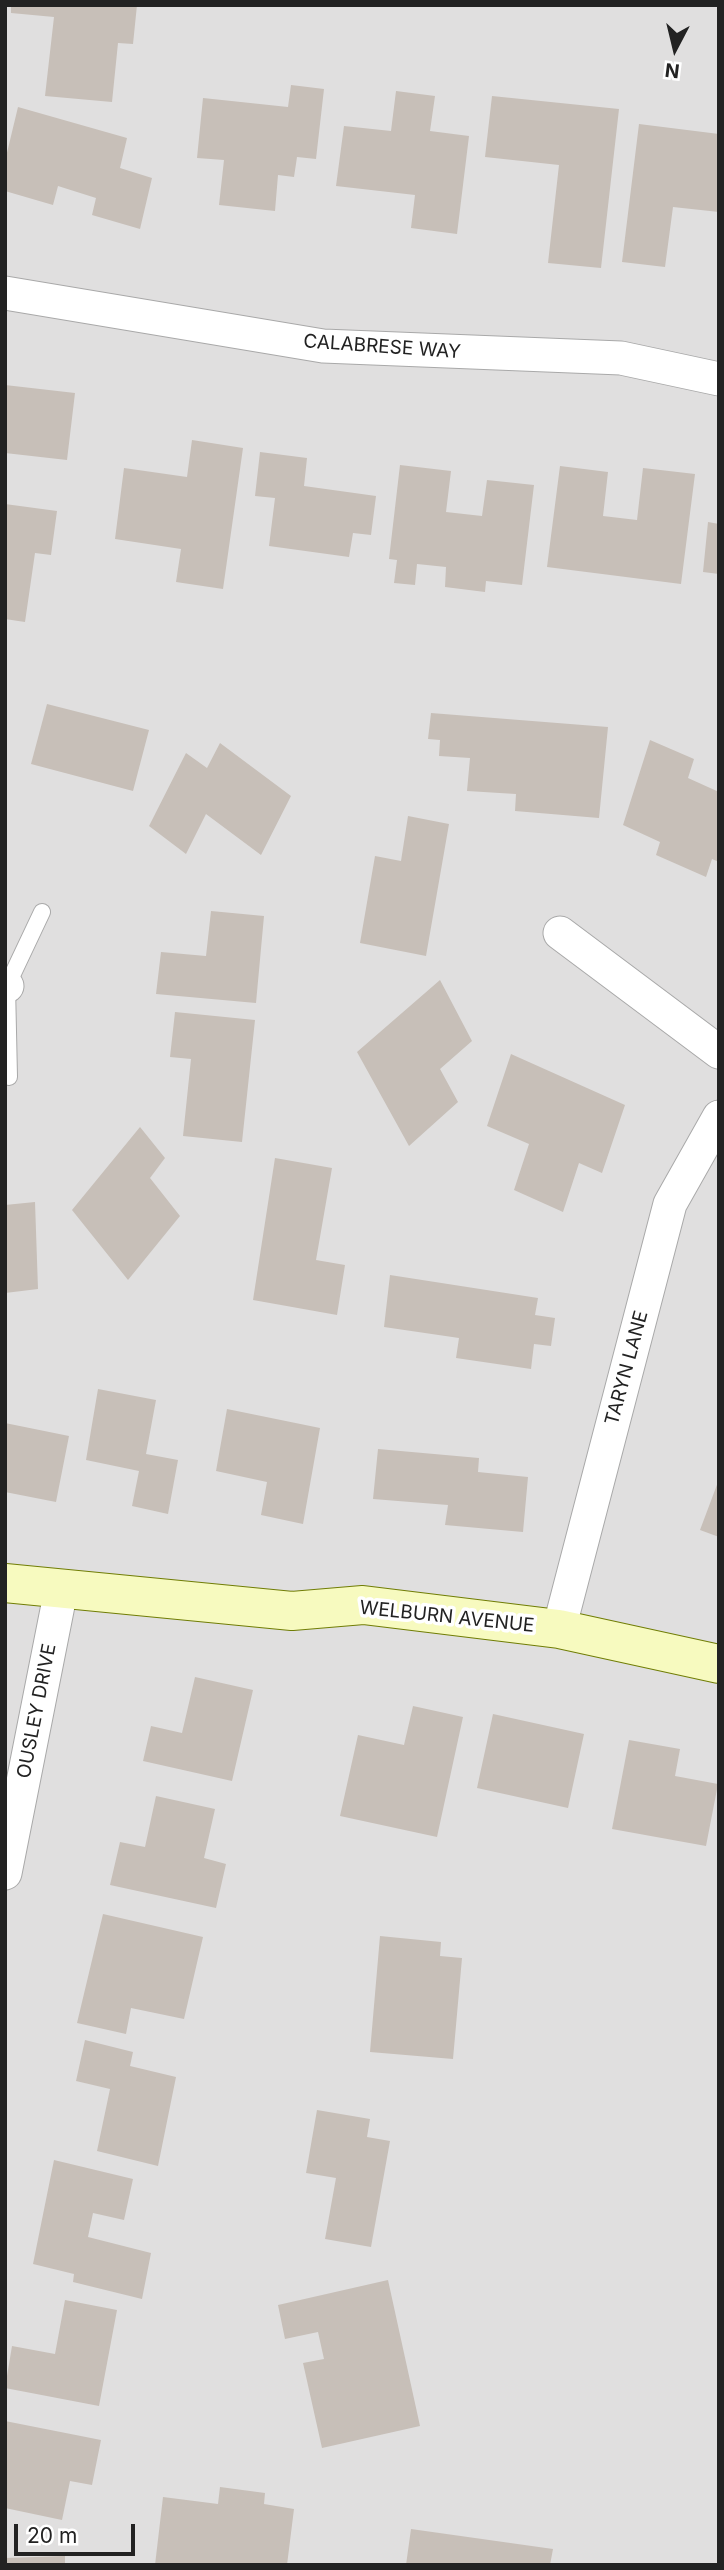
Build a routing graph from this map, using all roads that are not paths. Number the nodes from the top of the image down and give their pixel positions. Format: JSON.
{"nodes":[{"id":1,"x":5,"y":293,"type":"edge"},
{"id":2,"x":719,"y":379,"type":"edge"},
{"id":3,"x":42,"y":912,"type":"dead end"},
{"id":4,"x":560,"y":933,"type":"dead end"},
{"id":5,"x":6,"y":985,"type":"edge"},
{"id":6,"x":719,"y":1052,"type":"edge"},
{"id":7,"x":9,"y":1077,"type":"dead end"},
{"id":8,"x":719,"y":1117,"type":"edge"},
{"id":9,"x":5,"y":1583,"type":"edge"},
{"id":10,"x":61,"y":1590,"type":"junction"},
{"id":11,"x":559,"y":1629,"type":"junction"},
{"id":12,"x":719,"y":1664,"type":"edge"},
{"id":13,"x":5,"y":1873,"type":"edge"}],
"edges":[{"from":1,"to":2,"type":"street","name":"CALABRESE WAY"},
{"from":3,"to":5,"type":"lane"},
{"from":4,"to":6,"type":"street"},
{"from":5,"to":7,"type":"lane"},
{"from":8,"to":11,"type":"street","name":"TARYN LANE"},
{"from":9,"to":10,"type":"street","name":"WELBURN AVENUE"},
{"from":10,"to":11,"type":"street","name":"WELBURN AVENUE"},
{"from":10,"to":13,"type":"street","name":"OUSLEY DRIVE"},
{"from":11,"to":12,"type":"street","name":"WELBURN AVENUE"}]}
